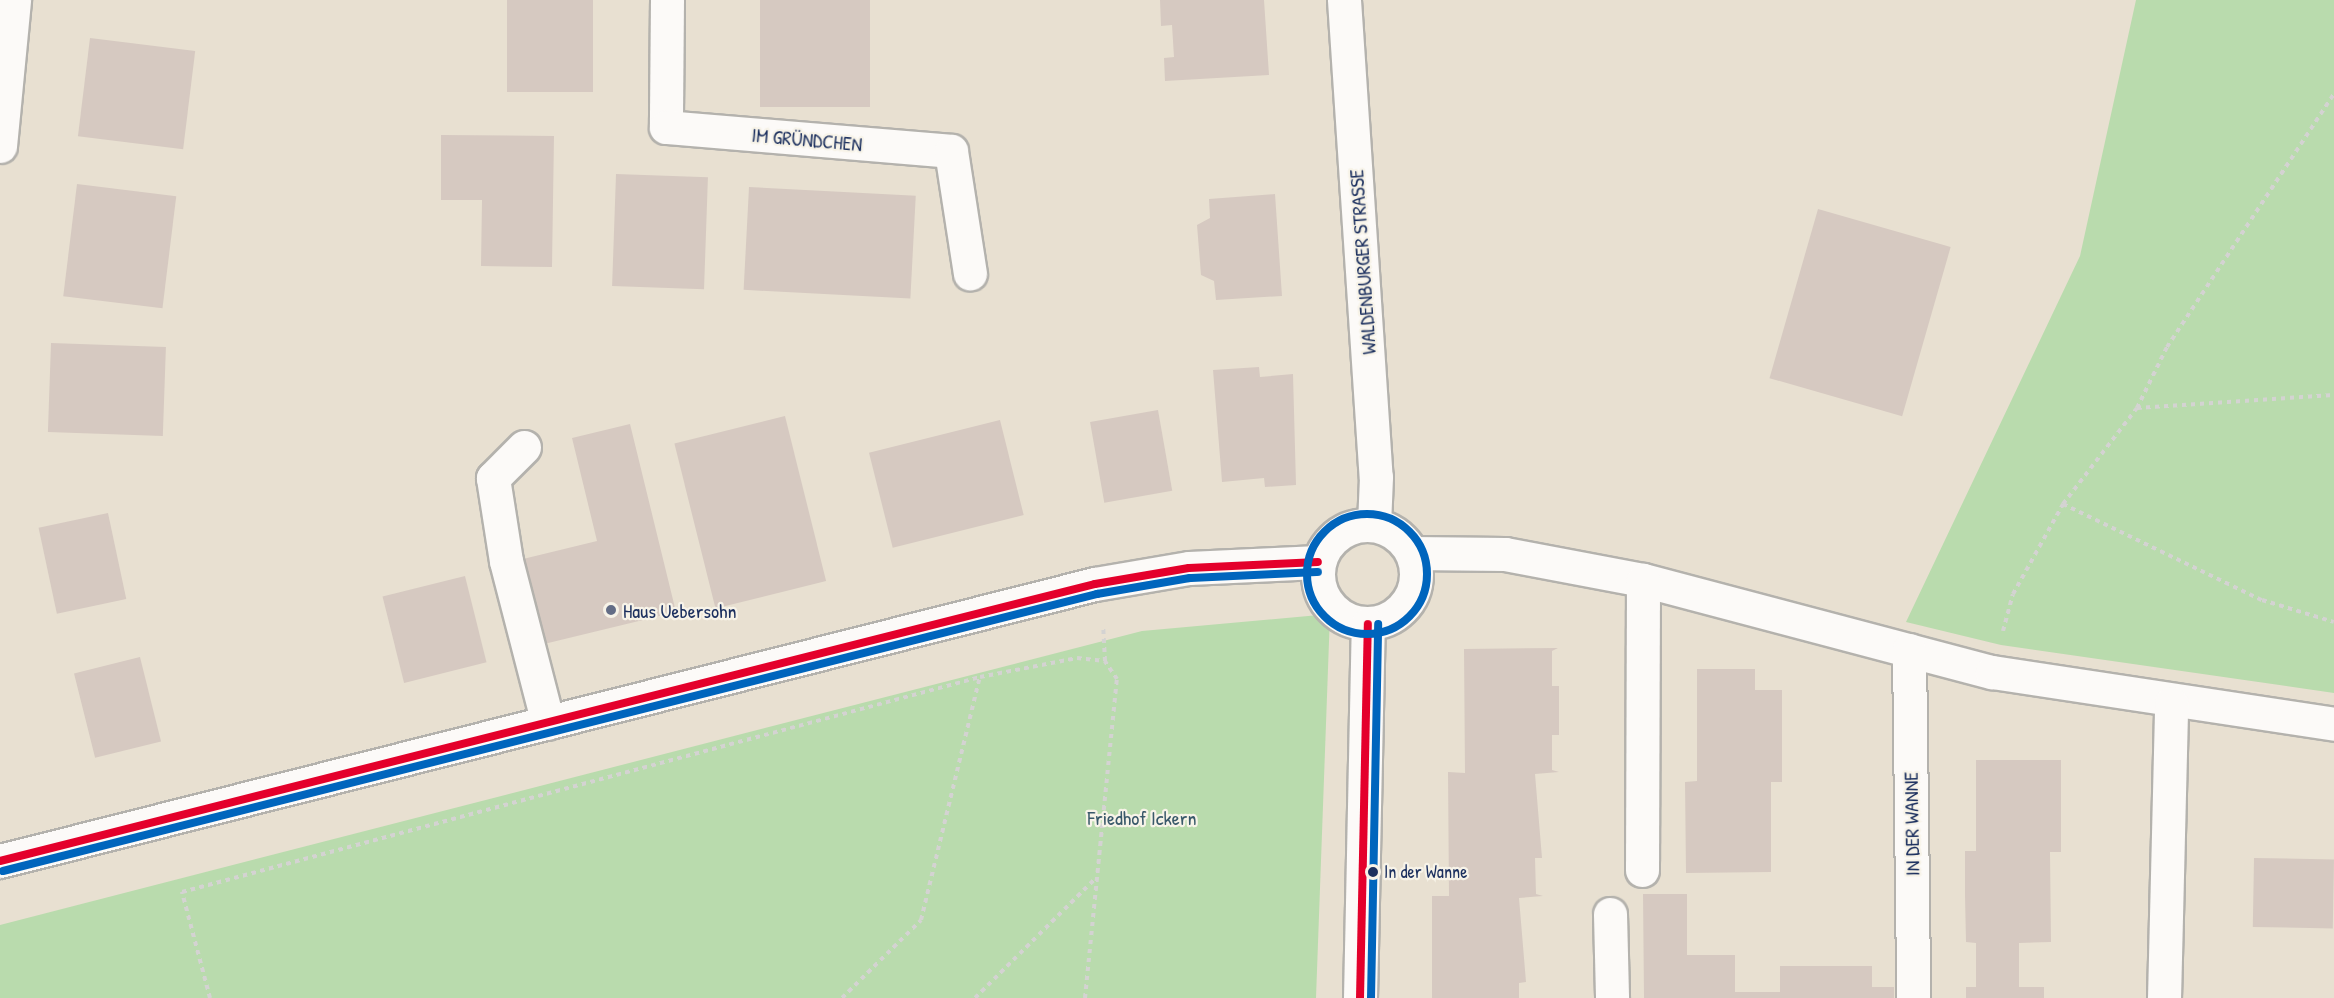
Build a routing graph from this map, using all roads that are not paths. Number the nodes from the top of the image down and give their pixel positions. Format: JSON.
{"nodes":[{"id":1,"x":14,"y":0,"type":"edge"},
{"id":2,"x":667,"y":0,"type":"edge"},
{"id":3,"x":1344,"y":0,"type":"edge"},
{"id":4,"x":2,"y":96,"type":"edge"},
{"id":5,"x":0,"y":146,"type":"edge"},
{"id":6,"x":970,"y":274,"type":"dead end"},
{"id":7,"x":524,"y":447,"type":"dead end"},
{"id":8,"x":1374,"y":525,"type":"junction"},
{"id":9,"x":1412,"y":553,"type":"junction"},
{"id":10,"x":1318,"y":562,"type":"junction"},
{"id":11,"x":1644,"y":580,"type":"junction"},
{"id":12,"x":1368,"y":624,"type":"junction"},
{"id":13,"x":1909,"y":650,"type":"junction"},
{"id":14,"x":2171,"y":703,"type":"junction"},
{"id":15,"x":548,"y":723,"type":"junction"},
{"id":16,"x":2334,"y":724,"type":"edge"},
{"id":17,"x":0,"y":861,"type":"edge"},
{"id":18,"x":1642,"y":870,"type":"dead end"},
{"id":19,"x":1610,"y":914,"type":"dead end"},
{"id":20,"x":1360,"y":998,"type":"edge"},
{"id":21,"x":1612,"y":998,"type":"edge"},
{"id":22,"x":1913,"y":998,"type":"edge"},
{"id":23,"x":2164,"y":998,"type":"edge"}],
"edges":[{"from":1,"to":4,"type":"street"},
{"from":2,"to":6,"type":"street","name":"IM GRÜNDCHEN"},
{"from":3,"to":8,"type":"street","name":"WALDENBURGER STRASSE"},
{"from":4,"to":5,"type":"street"},
{"from":7,"to":15,"type":"street"},
{"from":8,"to":9,"type":"street"},
{"from":8,"to":10,"type":"street"},
{"from":9,"to":11,"type":"street"},
{"from":9,"to":12,"type":"street"},
{"from":10,"to":12,"type":"street"},
{"from":10,"to":15,"type":"street"},
{"from":11,"to":13,"type":"street"},
{"from":11,"to":18,"type":"street"},
{"from":12,"to":20,"type":"street"},
{"from":13,"to":14,"type":"street"},
{"from":13,"to":22,"type":"street","name":"IN DER WANNE"},
{"from":14,"to":16,"type":"street"},
{"from":14,"to":23,"type":"street"},
{"from":15,"to":17,"type":"street"},
{"from":19,"to":21,"type":"street"}]}
